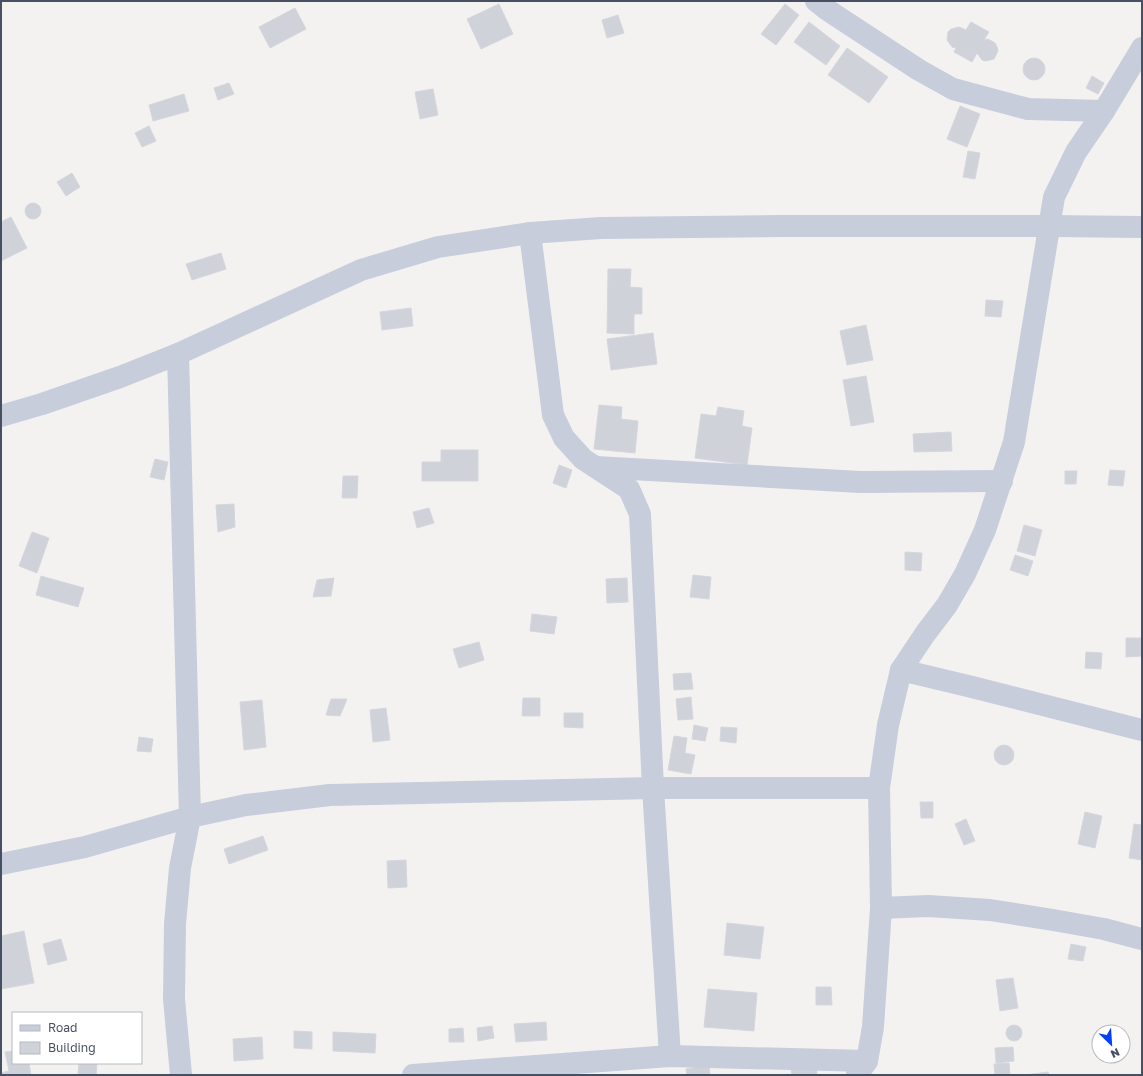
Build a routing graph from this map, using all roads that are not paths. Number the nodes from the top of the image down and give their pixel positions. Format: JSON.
{"nodes":[{"id":1,"x":816,"y":1,"type":"edge"},
{"id":2,"x":1142,"y":48,"type":"edge"},
{"id":3,"x":1104,"y":111,"type":"junction"},
{"id":4,"x":1049,"y":226,"type":"junction"},
{"id":5,"x":1142,"y":227,"type":"edge"},
{"id":6,"x":530,"y":232,"type":"junction"},
{"id":7,"x":178,"y":354,"type":"junction"},
{"id":8,"x":1,"y":416,"type":"edge"},
{"id":9,"x":595,"y":467,"type":"junction"},
{"id":10,"x":1002,"y":481,"type":"junction"},
{"id":11,"x":901,"y":670,"type":"junction"},
{"id":12,"x":1142,"y":730,"type":"edge"},
{"id":13,"x":653,"y":788,"type":"junction"},
{"id":14,"x":878,"y":788,"type":"junction"},
{"id":15,"x":190,"y":817,"type":"junction"},
{"id":16,"x":1,"y":864,"type":"edge"},
{"id":17,"x":881,"y":908,"type":"junction"},
{"id":18,"x":1142,"y":939,"type":"edge"},
{"id":19,"x":670,"y":1056,"type":"junction"},
{"id":20,"x":862,"y":1068,"type":"edge"},
{"id":21,"x":181,"y":1075,"type":"edge"},
{"id":22,"x":414,"y":1075,"type":"edge"}],
"edges":[{"from":1,"to":3,"type":"street"},
{"from":2,"to":3,"type":"street"},
{"from":3,"to":4,"type":"street"},
{"from":4,"to":5,"type":"street"},
{"from":4,"to":6,"type":"street"},
{"from":4,"to":10,"type":"street"},
{"from":6,"to":7,"type":"street"},
{"from":6,"to":9,"type":"street"},
{"from":7,"to":8,"type":"street"},
{"from":7,"to":15,"type":"street"},
{"from":9,"to":10,"type":"street"},
{"from":9,"to":13,"type":"street"},
{"from":10,"to":11,"type":"street"},
{"from":11,"to":12,"type":"street"},
{"from":11,"to":14,"type":"street"},
{"from":13,"to":14,"type":"street"},
{"from":13,"to":15,"type":"street"},
{"from":13,"to":19,"type":"street"},
{"from":14,"to":17,"type":"street"},
{"from":15,"to":16,"type":"street"},
{"from":15,"to":21,"type":"street"},
{"from":17,"to":18,"type":"street"},
{"from":17,"to":20,"type":"street"},
{"from":19,"to":20,"type":"street"},
{"from":19,"to":22,"type":"street"}]}
